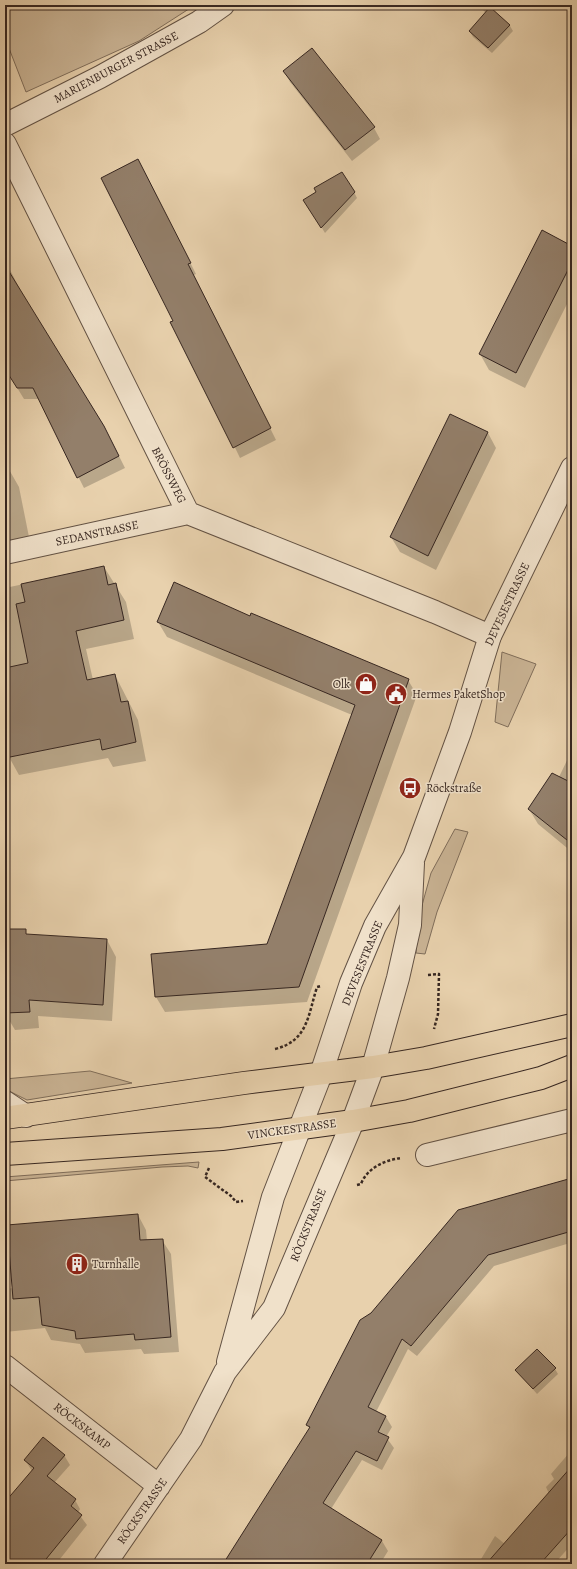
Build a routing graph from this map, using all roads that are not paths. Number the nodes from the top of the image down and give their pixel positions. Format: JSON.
{"nodes":[{"id":1,"x":224,"y":5,"type":"edge"},
{"id":2,"x":5,"y":125,"type":"edge"},
{"id":3,"x":5,"y":144,"type":"edge"},
{"id":4,"x":572,"y":468,"type":"edge"},
{"id":5,"x":188,"y":513,"type":"junction"},
{"id":6,"x":5,"y":552,"type":"edge"},
{"id":7,"x":490,"y":636,"type":"junction"},
{"id":8,"x":414,"y":857,"type":"junction"},
{"id":9,"x":572,"y":1025,"type":"edge"},
{"id":10,"x":572,"y":1066,"type":"edge"},
{"id":11,"x":373,"y":1067,"type":"junction"},
{"id":12,"x":321,"y":1074,"type":"junction"},
{"id":13,"x":5,"y":1102,"type":"edge"},
{"id":14,"x":15,"y":1117,"type":"edge"},
{"id":15,"x":572,"y":1120,"type":"edge"},
{"id":16,"x":353,"y":1121,"type":"junction"},
{"id":17,"x":302,"y":1127,"type":"junction"},
{"id":18,"x":5,"y":1154,"type":"edge"},
{"id":19,"x":427,"y":1155,"type":"dead end"},
{"id":20,"x":5,"y":1366,"type":"edge"},
{"id":21,"x":225,"y":1372,"type":"junction"},
{"id":22,"x":159,"y":1486,"type":"junction"},
{"id":23,"x":105,"y":1564,"type":"edge"}],
"edges":[{"from":1,"to":2,"type":"street","name":"MARIENBURGER STRASSE"},
{"from":3,"to":5,"type":"street","name":"BRÖSSWEG"},
{"from":4,"to":7,"type":"street","name":"DEVESESTRASSE"},
{"from":5,"to":6,"type":"street","name":"SEDANSTRASSE"},
{"from":5,"to":7,"type":"street","name":"BRÖSSWEG"},
{"from":7,"to":8,"type":"street","name":"DEVESESTRASSE"},
{"from":8,"to":11,"type":"street","name":"DEVESESTRASSE"},
{"from":8,"to":12,"type":"street","name":"DEVESESTRASSE"},
{"from":9,"to":11,"type":"main road"},
{"from":10,"to":16,"type":"main road","name":"VINCKESTRASSE"},
{"from":11,"to":12,"type":"main road"},
{"from":11,"to":16,"type":"street","name":"RÖCKSTRASSE"},
{"from":12,"to":14,"type":"main road"},
{"from":12,"to":17,"type":"street","name":"RÖCKSTRASSE"},
{"from":13,"to":14,"type":"street"},
{"from":15,"to":19,"type":"street"},
{"from":16,"to":17,"type":"main road","name":"VINCKESTRASSE"},
{"from":16,"to":21,"type":"street","name":"RÖCKSTRASSE"},
{"from":17,"to":18,"type":"main road","name":"VINCKESTRASSE"},
{"from":17,"to":21,"type":"street","name":"RÖCKSTRASSE"},
{"from":20,"to":22,"type":"street","name":"RÖCKSKAMP"},
{"from":21,"to":22,"type":"street","name":"RÖCKSTRASSE"},
{"from":22,"to":23,"type":"street","name":"RÖCKSTRASSE"}]}
